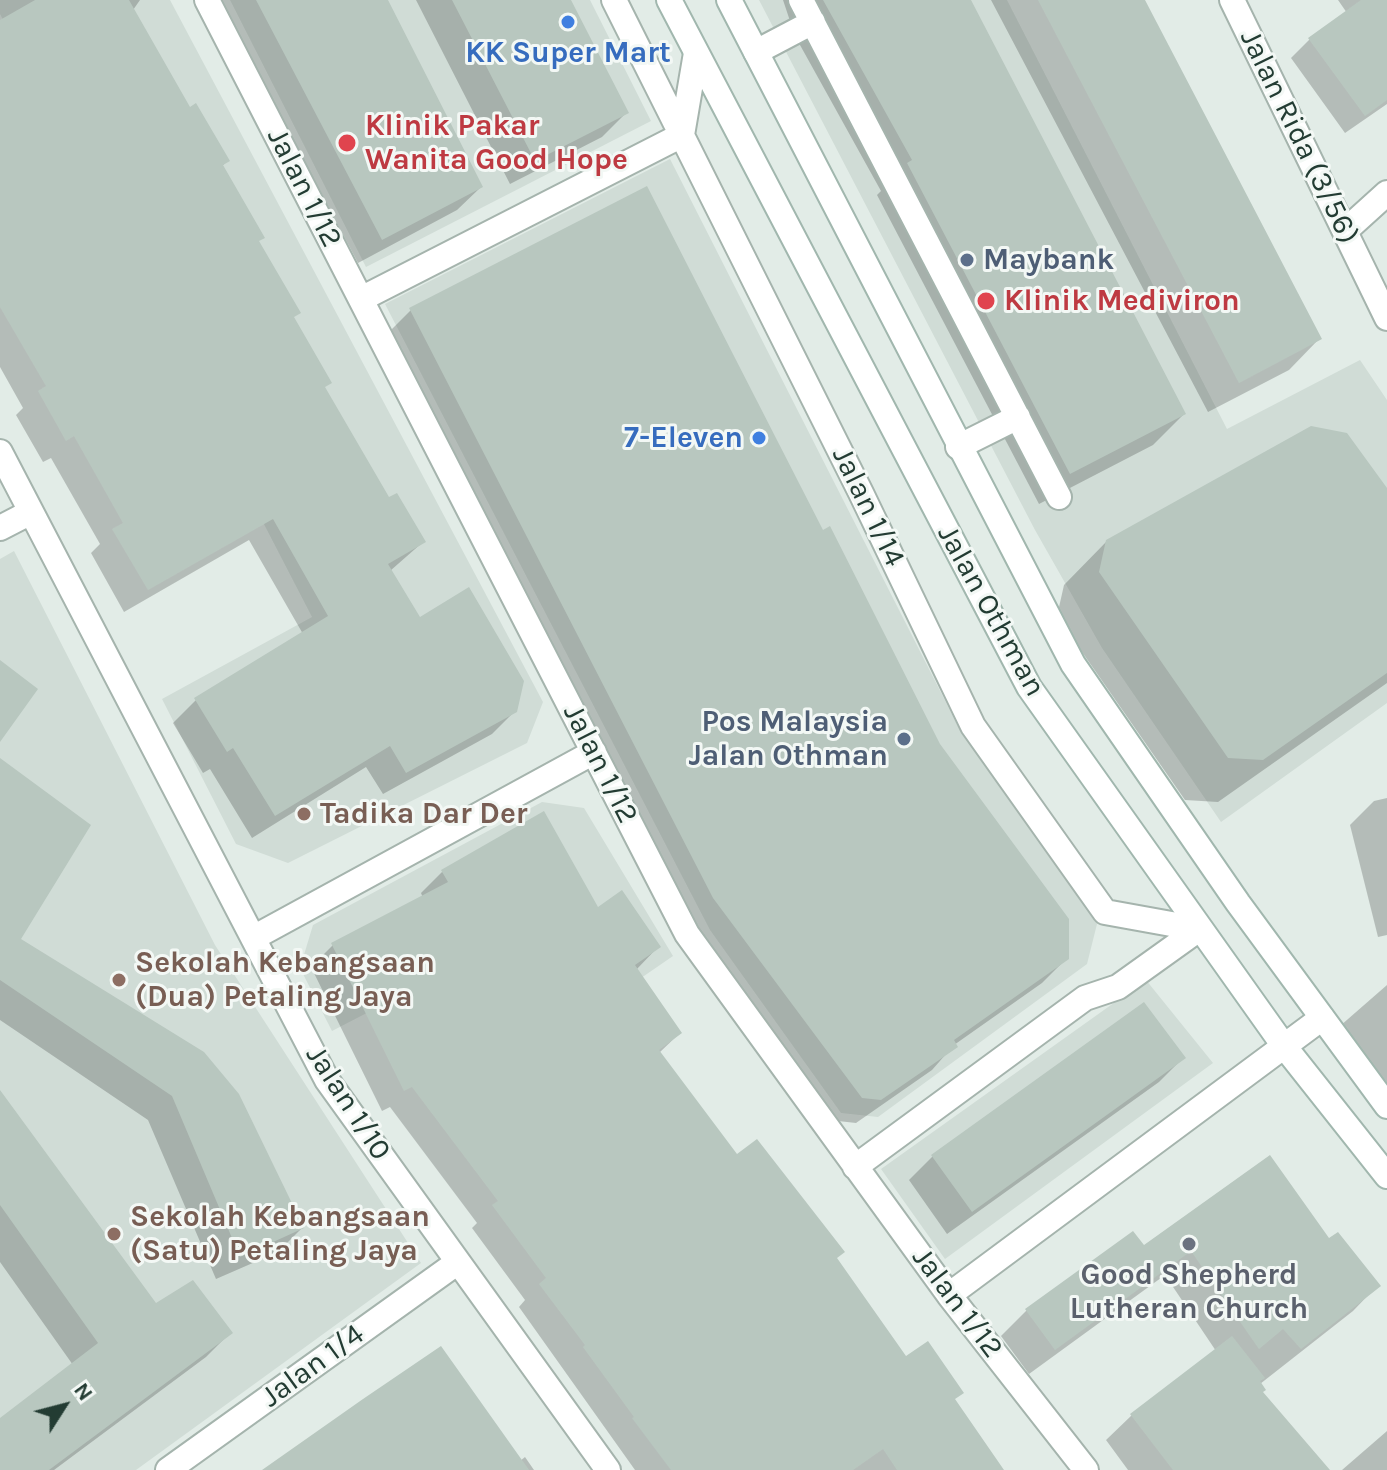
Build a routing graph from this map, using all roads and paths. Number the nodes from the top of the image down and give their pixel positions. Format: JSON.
{"nodes":[{"id":1,"x":207,"y":0,"type":"edge"},
{"id":2,"x":614,"y":0,"type":"edge"},
{"id":3,"x":669,"y":0,"type":"edge"},
{"id":4,"x":729,"y":0,"type":"edge"},
{"id":5,"x":801,"y":0,"type":"edge"},
{"id":6,"x":1232,"y":0,"type":"edge"},
{"id":7,"x":813,"y":22,"type":"junction"},
{"id":8,"x":756,"y":52,"type":"junction"},
{"id":9,"x":696,"y":53,"type":"junction"},
{"id":10,"x":682,"y":135,"type":"junction"},
{"id":11,"x":1387,"y":193,"type":"edge"},
{"id":12,"x":1345,"y":231,"type":"junction"},
{"id":13,"x":361,"y":299,"type":"junction"},
{"id":14,"x":1387,"y":318,"type":"edge"},
{"id":15,"x":1018,"y":417,"type":"junction"},
{"id":16,"x":958,"y":447,"type":"junction"},
{"id":17,"x":0,"y":452,"type":"edge"},
{"id":18,"x":1059,"y":497,"type":"dead end"},
{"id":19,"x":31,"y":512,"type":"junction"},
{"id":20,"x":0,"y":528,"type":"edge"},
{"id":21,"x":594,"y":752,"type":"junction"},
{"id":22,"x":1199,"y":929,"type":"junction"},
{"id":23,"x":253,"y":938,"type":"junction"},
{"id":24,"x":1322,"y":1018,"type":"junction"},
{"id":25,"x":1284,"y":1046,"type":"junction"},
{"id":26,"x":1387,"y":1106,"type":"edge"},
{"id":27,"x":855,"y":1167,"type":"junction"},
{"id":28,"x":1387,"y":1176,"type":"edge"},
{"id":29,"x":458,"y":1262,"type":"junction"},
{"id":30,"x":949,"y":1295,"type":"junction"},
{"id":31,"x":168,"y":1470,"type":"edge"},
{"id":32,"x":608,"y":1470,"type":"edge"},
{"id":33,"x":1086,"y":1470,"type":"edge"}],
"edges":[{"from":1,"to":13,"type":"street","name":"Jalan 1/12"},
{"from":2,"to":10,"type":"street","name":"Jalan 1/14"},
{"from":3,"to":9,"type":"street","name":"Jalan Othman"},
{"from":4,"to":8,"type":"street","name":"Jalan Othman"},
{"from":5,"to":7,"type":"street"},
{"from":6,"to":12,"type":"street","name":"Jalan Rida (3/56)"},
{"from":7,"to":8,"type":"street"},
{"from":7,"to":15,"type":"street"},
{"from":8,"to":16,"type":"street","name":"Jalan Othman"},
{"from":9,"to":10,"type":"street"},
{"from":9,"to":22,"type":"street","name":"Jalan Othman"},
{"from":10,"to":13,"type":"street"},
{"from":10,"to":22,"type":"street","name":"Jalan 1/14"},
{"from":11,"to":12,"type":"street"},
{"from":12,"to":14,"type":"street","name":"Jalan Rida (3/56)"},
{"from":13,"to":21,"type":"street","name":"Jalan 1/12"},
{"from":15,"to":16,"type":"street"},
{"from":15,"to":18,"type":"street"},
{"from":16,"to":24,"type":"street","name":"Jalan Othman"},
{"from":17,"to":19,"type":"street","name":"Jalan 1/10"},
{"from":19,"to":20,"type":"street"},
{"from":19,"to":23,"type":"street","name":"Jalan 1/10"},
{"from":21,"to":23,"type":"street"},
{"from":21,"to":27,"type":"street","name":"Jalan 1/12"},
{"from":22,"to":25,"type":"street","name":"Jalan Othman"},
{"from":22,"to":27,"type":"street"},
{"from":23,"to":29,"type":"street","name":"Jalan 1/10"},
{"from":24,"to":25,"type":"street"},
{"from":24,"to":26,"type":"street","name":"Jalan Othman"},
{"from":25,"to":28,"type":"street","name":"Jalan Othman"},
{"from":25,"to":30,"type":"street"},
{"from":27,"to":30,"type":"street","name":"Jalan 1/12"},
{"from":29,"to":31,"type":"street","name":"Jalan 1/4"},
{"from":29,"to":32,"type":"street","name":"Jalan 1/10"},
{"from":30,"to":33,"type":"street","name":"Jalan 1/12"}]}
